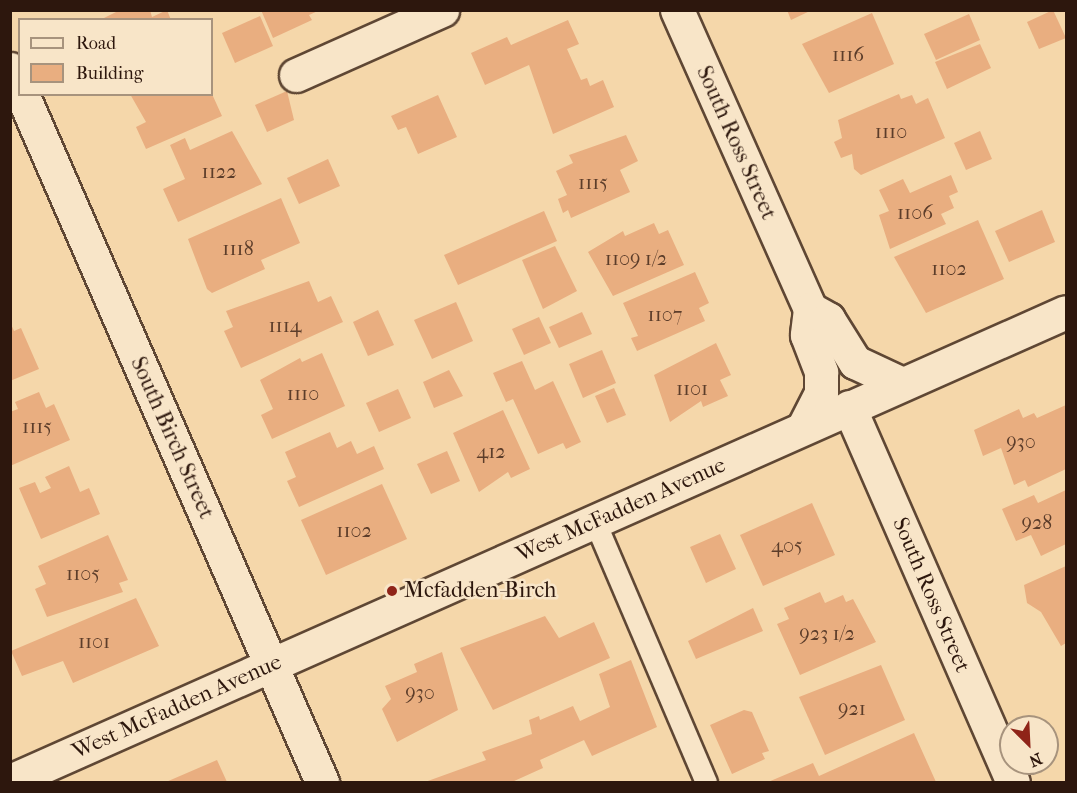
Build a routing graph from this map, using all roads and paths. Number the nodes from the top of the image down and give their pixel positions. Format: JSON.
{"nodes":[{"id":1,"x":442,"y":10,"type":"edge"},
{"id":2,"x":677,"y":10,"type":"edge"},
{"id":3,"x":10,"y":69,"type":"edge"},
{"id":4,"x":296,"y":75,"type":"dead end"},
{"id":5,"x":18,"y":85,"type":"edge"},
{"id":6,"x":23,"y":96,"type":"edge"},
{"id":7,"x":810,"y":309,"type":"junction"},
{"id":8,"x":1066,"y":312,"type":"edge"},
{"id":9,"x":902,"y":384,"type":"junction"},
{"id":10,"x":849,"y":407,"type":"junction"},
{"id":11,"x":804,"y":428,"type":"junction"},
{"id":12,"x":595,"y":522,"type":"junction"},
{"id":13,"x":271,"y":665,"type":"junction"},
{"id":14,"x":14,"y":781,"type":"edge"},
{"id":15,"x":322,"y":783,"type":"edge"},
{"id":16,"x":706,"y":783,"type":"edge"},
{"id":17,"x":1012,"y":783,"type":"edge"}],
"edges":[{"from":1,"to":4,"type":"street"},
{"from":2,"to":7,"type":"street","name":"South Ross Street"},
{"from":3,"to":5,"type":"street"},
{"from":6,"to":13,"type":"street","name":"South Birch Street"},
{"from":7,"to":9,"type":"street","name":"South Ross Street"},
{"from":7,"to":11,"type":"street","name":"South Ross Street"},
{"from":8,"to":9,"type":"street","name":"West McFadden Avenue"},
{"from":9,"to":10,"type":"street","name":"West McFadden Avenue"},
{"from":10,"to":11,"type":"street","name":"West McFadden Avenue"},
{"from":10,"to":17,"type":"street","name":"South Ross Street"},
{"from":11,"to":12,"type":"street","name":"West McFadden Avenue"},
{"from":12,"to":13,"type":"street","name":"West McFadden Avenue"},
{"from":12,"to":16,"type":"lane"},
{"from":13,"to":14,"type":"street","name":"West McFadden Avenue"},
{"from":13,"to":15,"type":"street","name":"South Birch Street"}]}
